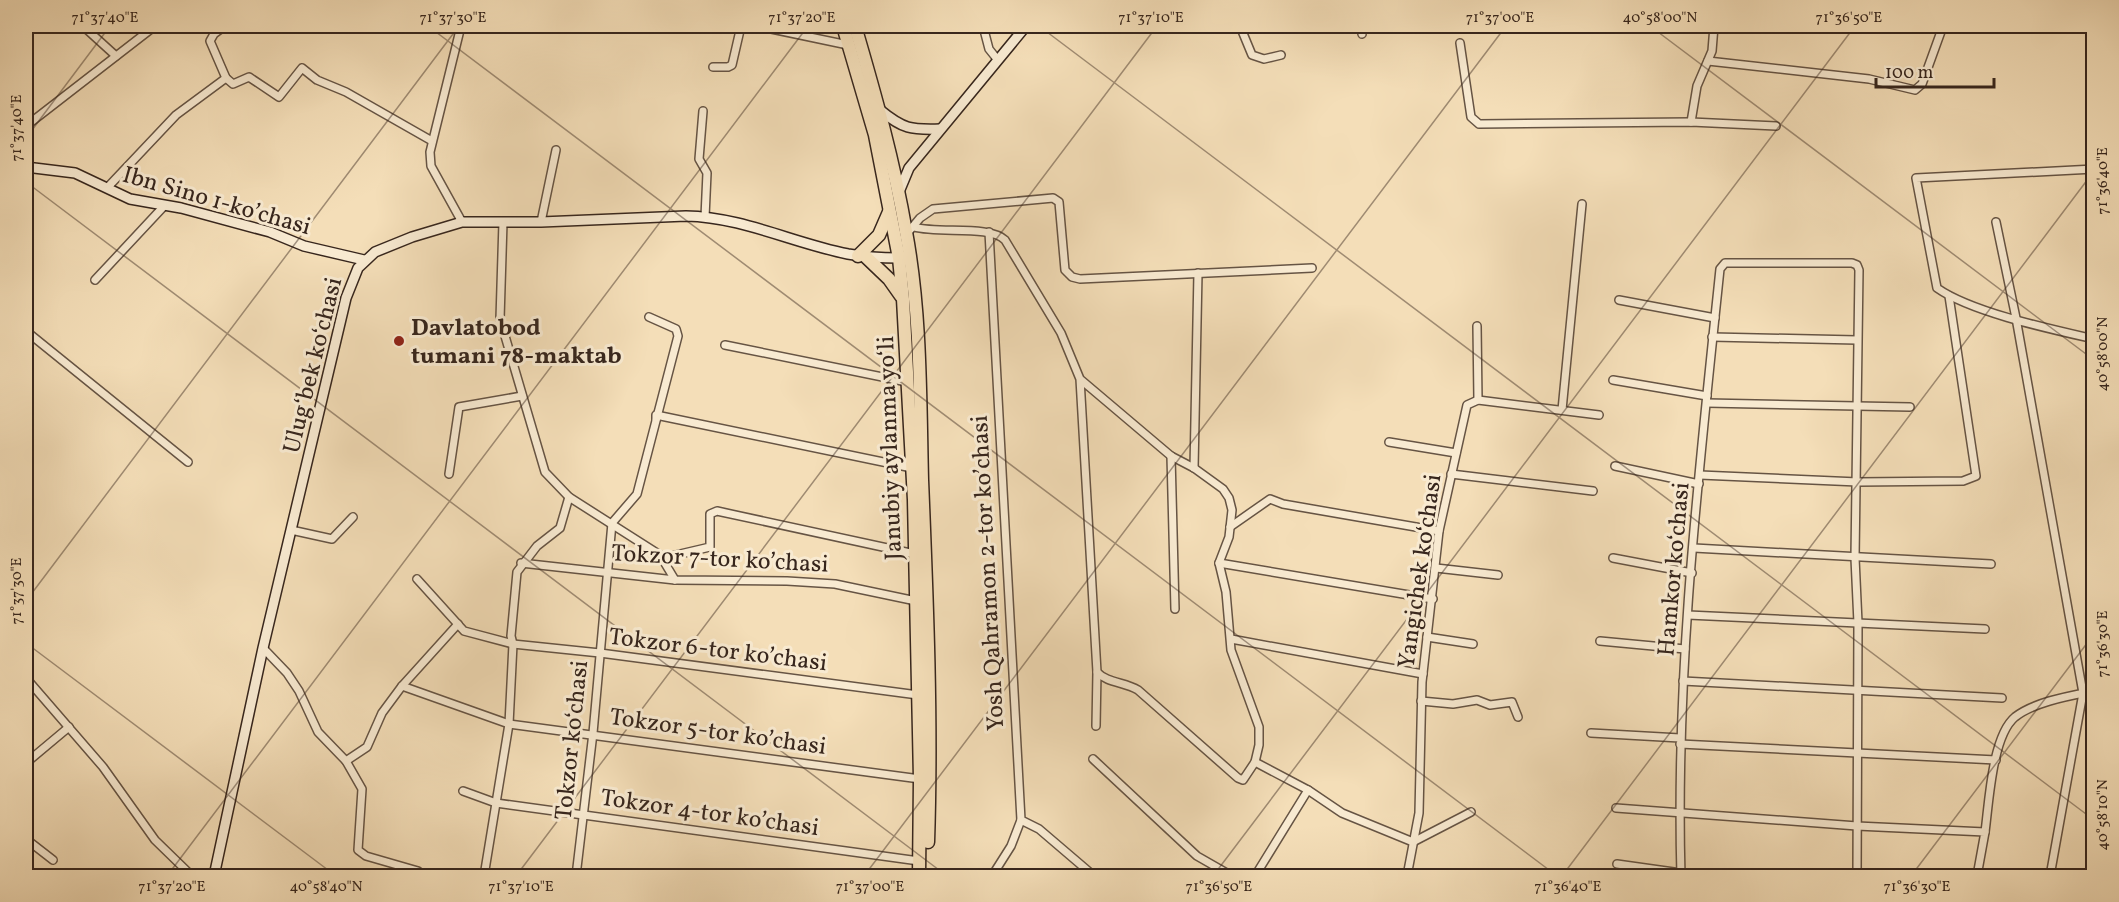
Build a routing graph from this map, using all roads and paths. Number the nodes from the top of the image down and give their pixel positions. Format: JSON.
{"nodes":[{"id":1,"x":83,"y":26,"type":"edge"},
{"id":2,"x":155,"y":26,"type":"edge"},
{"id":3,"x":225,"y":26,"type":"edge"},
{"id":4,"x":461,"y":26,"type":"edge"},
{"id":5,"x":741,"y":26,"type":"edge"},
{"id":6,"x":757,"y":26,"type":"edge"},
{"id":7,"x":843,"y":26,"type":"edge"},
{"id":8,"x":855,"y":26,"type":"edge"},
{"id":9,"x":983,"y":26,"type":"edge"},
{"id":10,"x":1026,"y":26,"type":"edge"},
{"id":11,"x":1240,"y":26,"type":"edge"},
{"id":12,"x":1361,"y":26,"type":"edge"},
{"id":13,"x":1714,"y":26,"type":"edge"},
{"id":14,"x":1943,"y":26,"type":"edge"},
{"id":15,"x":1362,"y":34,"type":"dead end"},
{"id":16,"x":1460,"y":43,"type":"dead end"},
{"id":17,"x":848,"y":45,"type":"junction"},
{"id":18,"x":116,"y":56,"type":"junction"},
{"id":19,"x":1281,"y":56,"type":"dead end"},
{"id":20,"x":997,"y":59,"type":"junction"},
{"id":21,"x":1707,"y":61,"type":"junction"},
{"id":22,"x":713,"y":67,"type":"dead end"},
{"id":23,"x":226,"y":78,"type":"junction"},
{"id":24,"x":880,"y":110,"type":"junction"},
{"id":25,"x":703,"y":111,"type":"dead end"},
{"id":26,"x":1691,"y":122,"type":"junction"},
{"id":27,"x":26,"y":126,"type":"edge"},
{"id":28,"x":1776,"y":126,"type":"dead end"},
{"id":29,"x":940,"y":129,"type":"junction"},
{"id":30,"x":432,"y":141,"type":"junction"},
{"id":31,"x":556,"y":150,"type":"dead end"},
{"id":32,"x":26,"y":167,"type":"edge"},
{"id":33,"x":2094,"y":169,"type":"edge"},
{"id":34,"x":107,"y":188,"type":"junction"},
{"id":35,"x":898,"y":194,"type":"junction"},
{"id":36,"x":1582,"y":204,"type":"dead end"},
{"id":37,"x":165,"y":205,"type":"junction"},
{"id":38,"x":890,"y":211,"type":"junction"},
{"id":39,"x":705,"y":216,"type":"junction"},
{"id":40,"x":462,"y":222,"type":"junction"},
{"id":41,"x":503,"y":222,"type":"junction"},
{"id":42,"x":541,"y":222,"type":"junction"},
{"id":43,"x":1996,"y":222,"type":"dead end"},
{"id":44,"x":910,"y":230,"type":"junction"},
{"id":45,"x":989,"y":232,"type":"junction"},
{"id":46,"x":862,"y":256,"type":"junction"},
{"id":47,"x":898,"y":258,"type":"junction"},
{"id":48,"x":364,"y":260,"type":"junction"},
{"id":49,"x":1312,"y":268,"type":"dead end"},
{"id":50,"x":1198,"y":273,"type":"junction"},
{"id":51,"x":95,"y":280,"type":"dead end"},
{"id":52,"x":1949,"y":296,"type":"junction"},
{"id":53,"x":903,"y":298,"type":"junction"},
{"id":54,"x":1619,"y":300,"type":"dead end"},
{"id":55,"x":650,"y":317,"type":"dead end"},
{"id":56,"x":1715,"y":318,"type":"junction"},
{"id":57,"x":2016,"y":318,"type":"junction"},
{"id":58,"x":1477,"y":326,"type":"dead end"},
{"id":59,"x":26,"y":331,"type":"edge"},
{"id":60,"x":1712,"y":337,"type":"junction"},
{"id":61,"x":2094,"y":339,"type":"edge"},
{"id":62,"x":1857,"y":340,"type":"junction"},
{"id":63,"x":725,"y":345,"type":"dead end"},
{"id":64,"x":1080,"y":379,"type":"junction"},
{"id":65,"x":1613,"y":380,"type":"dead end"},
{"id":66,"x":907,"y":382,"type":"junction"},
{"id":67,"x":522,"y":396,"type":"junction"},
{"id":68,"x":1478,"y":400,"type":"junction"},
{"id":69,"x":1707,"y":400,"type":"junction"},
{"id":70,"x":1859,"y":406,"type":"junction"},
{"id":71,"x":1910,"y":407,"type":"dead end"},
{"id":72,"x":1562,"y":410,"type":"junction"},
{"id":73,"x":656,"y":415,"type":"junction"},
{"id":74,"x":1599,"y":415,"type":"dead end"},
{"id":75,"x":1389,"y":442,"type":"dead end"},
{"id":76,"x":1456,"y":453,"type":"junction"},
{"id":77,"x":1171,"y":456,"type":"junction"},
{"id":78,"x":188,"y":462,"type":"dead end"},
{"id":79,"x":1615,"y":466,"type":"dead end"},
{"id":80,"x":912,"y":468,"type":"junction"},
{"id":81,"x":1194,"y":468,"type":"junction"},
{"id":82,"x":449,"y":474,"type":"dead end"},
{"id":83,"x":1451,"y":474,"type":"junction"},
{"id":84,"x":1700,"y":475,"type":"junction"},
{"id":85,"x":1858,"y":483,"type":"junction"},
{"id":86,"x":1699,"y":484,"type":"junction"},
{"id":87,"x":1593,"y":491,"type":"dead end"},
{"id":88,"x":569,"y":497,"type":"junction"},
{"id":89,"x":353,"y":518,"type":"dead end"},
{"id":90,"x":612,"y":524,"type":"junction"},
{"id":91,"x":1230,"y":527,"type":"junction"},
{"id":92,"x":291,"y":530,"type":"junction"},
{"id":93,"x":1439,"y":531,"type":"junction"},
{"id":94,"x":1694,"y":548,"type":"junction"},
{"id":95,"x":915,"y":554,"type":"junction"},
{"id":96,"x":663,"y":558,"type":"junction"},
{"id":97,"x":1612,"y":558,"type":"dead end"},
{"id":98,"x":1855,"y":558,"type":"junction"},
{"id":99,"x":521,"y":563,"type":"junction"},
{"id":100,"x":1219,"y":563,"type":"junction"},
{"id":101,"x":1991,"y":564,"type":"dead end"},
{"id":102,"x":1436,"y":568,"type":"junction"},
{"id":103,"x":608,"y":571,"type":"junction"},
{"id":104,"x":1692,"y":573,"type":"junction"},
{"id":105,"x":1498,"y":575,"type":"dead end"},
{"id":106,"x":417,"y":579,"type":"dead end"},
{"id":107,"x":675,"y":580,"type":"junction"},
{"id":108,"x":1432,"y":599,"type":"junction"},
{"id":109,"x":916,"y":601,"type":"junction"},
{"id":110,"x":1175,"y":609,"type":"dead end"},
{"id":111,"x":1688,"y":615,"type":"junction"},
{"id":112,"x":1858,"y":623,"type":"junction"},
{"id":113,"x":458,"y":624,"type":"junction"},
{"id":114,"x":1985,"y":629,"type":"dead end"},
{"id":115,"x":1427,"y":637,"type":"junction"},
{"id":116,"x":1231,"y":639,"type":"junction"},
{"id":117,"x":1600,"y":641,"type":"dead end"},
{"id":118,"x":513,"y":644,"type":"junction"},
{"id":119,"x":1473,"y":644,"type":"dead end"},
{"id":120,"x":263,"y":648,"type":"junction"},
{"id":121,"x":1685,"y":649,"type":"junction"},
{"id":122,"x":600,"y":653,"type":"junction"},
{"id":123,"x":1097,"y":672,"type":"junction"},
{"id":124,"x":1423,"y":674,"type":"junction"},
{"id":125,"x":26,"y":678,"type":"edge"},
{"id":126,"x":1683,"y":681,"type":"junction"},
{"id":127,"x":402,"y":686,"type":"junction"},
{"id":128,"x":1858,"y":688,"type":"junction"},
{"id":129,"x":2094,"y":691,"type":"edge"},
{"id":130,"x":2083,"y":693,"type":"junction"},
{"id":131,"x":918,"y":695,"type":"junction"},
{"id":132,"x":2002,"y":698,"type":"dead end"},
{"id":133,"x":1421,"y":701,"type":"junction"},
{"id":134,"x":1518,"y":717,"type":"dead end"},
{"id":135,"x":509,"y":724,"type":"junction"},
{"id":136,"x":1096,"y":726,"type":"dead end"},
{"id":137,"x":69,"y":727,"type":"junction"},
{"id":138,"x":593,"y":733,"type":"junction"},
{"id":139,"x":1591,"y":733,"type":"dead end"},
{"id":140,"x":1680,"y":741,"type":"junction"},
{"id":141,"x":1857,"y":754,"type":"junction"},
{"id":142,"x":1094,"y":759,"type":"dead end"},
{"id":143,"x":1996,"y":760,"type":"junction"},
{"id":144,"x":346,"y":761,"type":"junction"},
{"id":145,"x":1256,"y":762,"type":"junction"},
{"id":146,"x":26,"y":763,"type":"edge"},
{"id":147,"x":920,"y":779,"type":"junction"},
{"id":148,"x":1308,"y":790,"type":"junction"},
{"id":149,"x":463,"y":791,"type":"dead end"},
{"id":150,"x":496,"y":802,"type":"junction"},
{"id":151,"x":1616,"y":808,"type":"dead end"},
{"id":152,"x":1679,"y":811,"type":"junction"},
{"id":153,"x":1471,"y":812,"type":"dead end"},
{"id":154,"x":583,"y":814,"type":"junction"},
{"id":155,"x":1022,"y":820,"type":"junction"},
{"id":156,"x":1857,"y":826,"type":"junction"},
{"id":157,"x":1985,"y":832,"type":"junction"},
{"id":158,"x":26,"y":839,"type":"edge"},
{"id":159,"x":1413,"y":842,"type":"junction"},
{"id":160,"x":53,"y":860,"type":"dead end"},
{"id":161,"x":919,"y":861,"type":"junction"},
{"id":162,"x":1617,"y":864,"type":"dead end"},
{"id":163,"x":1409,"y":875,"type":"edge"},
{"id":164,"x":1681,"y":875,"type":"edge"},
{"id":165,"x":192,"y":876,"type":"edge"},
{"id":166,"x":214,"y":876,"type":"edge"},
{"id":167,"x":424,"y":876,"type":"edge"},
{"id":168,"x":484,"y":876,"type":"edge"},
{"id":169,"x":576,"y":876,"type":"edge"},
{"id":170,"x":919,"y":876,"type":"edge"},
{"id":171,"x":926,"y":876,"type":"edge"},
{"id":172,"x":992,"y":876,"type":"edge"},
{"id":173,"x":1094,"y":876,"type":"edge"},
{"id":174,"x":1232,"y":876,"type":"edge"},
{"id":175,"x":1255,"y":876,"type":"edge"},
{"id":176,"x":1857,"y":876,"type":"edge"},
{"id":177,"x":1977,"y":876,"type":"edge"},
{"id":178,"x":2050,"y":876,"type":"edge"}],
"edges":[{"from":1,"to":18,"type":"street"},
{"from":2,"to":18,"type":"street"},
{"from":3,"to":23,"type":"street"},
{"from":4,"to":30,"type":"street"},
{"from":5,"to":22,"type":"street"},
{"from":6,"to":17,"type":"street"},
{"from":7,"to":17,"type":"highway","name":"Janubiy aylanma yoʻli"},
{"from":8,"to":24,"type":"highway","name":"Janubiy aylanma yoʻli"},
{"from":9,"to":20,"type":"street"},
{"from":10,"to":20,"type":"street"},
{"from":11,"to":19,"type":"street"},
{"from":12,"to":15,"type":"street"},
{"from":13,"to":21,"type":"street"},
{"from":14,"to":21,"type":"street"},
{"from":16,"to":26,"type":"street"},
{"from":17,"to":38,"type":"highway","name":"Janubiy aylanma yoʻli"},
{"from":18,"to":27,"type":"street"},
{"from":20,"to":29,"type":"street"},
{"from":21,"to":26,"type":"street"},
{"from":23,"to":30,"type":"street"},
{"from":23,"to":34,"type":"street"},
{"from":24,"to":29,"type":"street"},
{"from":24,"to":35,"type":"highway","name":"Janubiy aylanma yoʻli"},
{"from":25,"to":39,"type":"street"},
{"from":26,"to":28,"type":"street"},
{"from":29,"to":35,"type":"street"},
{"from":30,"to":40,"type":"street"},
{"from":31,"to":42,"type":"street"},
{"from":32,"to":34,"type":"street","name":"Ibn Sino 1-koʼchasi"},
{"from":33,"to":52,"type":"street"},
{"from":34,"to":37,"type":"street","name":"Ibn Sino 1-koʼchasi"},
{"from":35,"to":44,"type":"highway","name":"Janubiy aylanma yoʻli"},
{"from":36,"to":72,"type":"street"},
{"from":37,"to":48,"type":"street","name":"Ibn Sino 1-koʼchasi"},
{"from":37,"to":51,"type":"street"},
{"from":38,"to":46,"type":"highway"},
{"from":38,"to":47,"type":"highway","name":"Janubiy aylanma yoʻli"},
{"from":39,"to":42,"type":"street","name":"Ulugʻbek koʻchasi"},
{"from":39,"to":46,"type":"street","name":"Ulugʻbek koʻchasi"},
{"from":40,"to":41,"type":"street","name":"Ulugʻbek koʻchasi"},
{"from":40,"to":48,"type":"street","name":"Ulugʻbek koʻchasi"},
{"from":41,"to":42,"type":"street","name":"Ulugʻbek koʻchasi"},
{"from":41,"to":67,"type":"street"},
{"from":43,"to":57,"type":"street"},
{"from":44,"to":45,"type":"street"},
{"from":44,"to":50,"type":"street"},
{"from":44,"to":171,"type":"highway","name":"Janubiy aylanma yoʻli"},
{"from":45,"to":64,"type":"street"},
{"from":45,"to":155,"type":"street","name":"Yosh Qahramon 2-tor koʼchasi"},
{"from":46,"to":47,"type":"street","name":"Ulugʻbek koʻchasi"},
{"from":46,"to":53,"type":"highway"},
{"from":47,"to":53,"type":"highway","name":"Janubiy aylanma yoʻli"},
{"from":48,"to":92,"type":"street","name":"Ulugʻbek koʻchasi"},
{"from":49,"to":50,"type":"street"},
{"from":50,"to":81,"type":"street"},
{"from":52,"to":57,"type":"street"},
{"from":52,"to":85,"type":"street"},
{"from":53,"to":66,"type":"highway","name":"Janubiy aylanma yoʻli"},
{"from":54,"to":56,"type":"street"},
{"from":55,"to":73,"type":"street"},
{"from":56,"to":60,"type":"street","name":"Hamkor koʻchasi"},
{"from":56,"to":62,"type":"street","name":"Hamkor koʻchasi"},
{"from":57,"to":61,"type":"street"},
{"from":57,"to":130,"type":"street"},
{"from":58,"to":68,"type":"street"},
{"from":59,"to":78,"type":"street"},
{"from":60,"to":62,"type":"street"},
{"from":60,"to":69,"type":"street","name":"Hamkor koʻchasi"},
{"from":62,"to":70,"type":"street"},
{"from":63,"to":66,"type":"street"},
{"from":64,"to":77,"type":"street"},
{"from":64,"to":123,"type":"street"},
{"from":65,"to":69,"type":"street"},
{"from":66,"to":80,"type":"highway","name":"Janubiy aylanma yoʻli"},
{"from":67,"to":82,"type":"street"},
{"from":67,"to":88,"type":"street"},
{"from":68,"to":72,"type":"street"},
{"from":68,"to":76,"type":"street","name":"Yangichek koʻchasi"},
{"from":69,"to":70,"type":"street"},
{"from":69,"to":84,"type":"street","name":"Hamkor koʻchasi"},
{"from":70,"to":71,"type":"street"},
{"from":70,"to":85,"type":"street"},
{"from":72,"to":74,"type":"street"},
{"from":73,"to":80,"type":"street"},
{"from":73,"to":90,"type":"street"},
{"from":75,"to":76,"type":"street"},
{"from":76,"to":83,"type":"street","name":"Yangichek koʻchasi"},
{"from":77,"to":81,"type":"street"},
{"from":77,"to":110,"type":"street"},
{"from":79,"to":86,"type":"street"},
{"from":80,"to":95,"type":"highway","name":"Janubiy aylanma yoʻli"},
{"from":81,"to":91,"type":"street"},
{"from":83,"to":87,"type":"street"},
{"from":83,"to":93,"type":"street","name":"Yangichek koʻchasi"},
{"from":84,"to":85,"type":"street"},
{"from":84,"to":86,"type":"street","name":"Hamkor koʻchasi"},
{"from":85,"to":98,"type":"street"},
{"from":86,"to":94,"type":"street","name":"Hamkor koʻchasi"},
{"from":88,"to":90,"type":"street"},
{"from":88,"to":99,"type":"street"},
{"from":89,"to":92,"type":"street"},
{"from":90,"to":96,"type":"street"},
{"from":90,"to":103,"type":"street","name":"Tokzor koʻchasi"},
{"from":91,"to":93,"type":"street"},
{"from":91,"to":100,"type":"street"},
{"from":92,"to":120,"type":"street","name":"Ulugʻbek koʻchasi"},
{"from":93,"to":102,"type":"street","name":"Yangichek koʻchasi"},
{"from":94,"to":98,"type":"street"},
{"from":94,"to":104,"type":"street","name":"Hamkor koʻchasi"},
{"from":95,"to":96,"type":"street"},
{"from":95,"to":109,"type":"highway","name":"Janubiy aylanma yoʻli"},
{"from":96,"to":107,"type":"street"},
{"from":97,"to":104,"type":"street"},
{"from":98,"to":101,"type":"street"},
{"from":98,"to":112,"type":"street"},
{"from":99,"to":103,"type":"street","name":"Tokzor 7-tor koʼchasi"},
{"from":99,"to":118,"type":"street"},
{"from":100,"to":108,"type":"street"},
{"from":100,"to":116,"type":"street"},
{"from":102,"to":105,"type":"street"},
{"from":102,"to":108,"type":"street","name":"Yangichek koʻchasi"},
{"from":103,"to":107,"type":"street","name":"Tokzor 7-tor koʼchasi"},
{"from":103,"to":122,"type":"street","name":"Tokzor koʻchasi"},
{"from":104,"to":111,"type":"street","name":"Hamkor koʻchasi"},
{"from":106,"to":113,"type":"street"},
{"from":107,"to":109,"type":"street","name":"Tokzor 7-tor koʼchasi"},
{"from":108,"to":115,"type":"street","name":"Yangichek koʻchasi"},
{"from":109,"to":131,"type":"highway","name":"Janubiy aylanma yoʻli"},
{"from":111,"to":112,"type":"street"},
{"from":111,"to":121,"type":"street","name":"Hamkor koʻchasi"},
{"from":112,"to":114,"type":"street"},
{"from":112,"to":128,"type":"street"},
{"from":113,"to":118,"type":"street","name":"Tokzor 6-tor koʼchasi"},
{"from":113,"to":127,"type":"street"},
{"from":115,"to":119,"type":"street"},
{"from":115,"to":124,"type":"street","name":"Yangichek koʻchasi"},
{"from":116,"to":124,"type":"street"},
{"from":116,"to":145,"type":"street"},
{"from":117,"to":121,"type":"street"},
{"from":118,"to":122,"type":"street","name":"Tokzor 6-tor koʼchasi"},
{"from":118,"to":135,"type":"street"},
{"from":120,"to":144,"type":"street"},
{"from":120,"to":166,"type":"street","name":"Ulugʻbek koʻchasi"},
{"from":121,"to":126,"type":"street","name":"Hamkor koʻchasi"},
{"from":122,"to":131,"type":"street","name":"Tokzor 6-tor koʼchasi"},
{"from":122,"to":138,"type":"street","name":"Tokzor koʻchasi"},
{"from":123,"to":136,"type":"street"},
{"from":123,"to":145,"type":"street"},
{"from":124,"to":133,"type":"street","name":"Yangichek koʻchasi"},
{"from":125,"to":137,"type":"street"},
{"from":126,"to":128,"type":"street"},
{"from":126,"to":140,"type":"street","name":"Hamkor koʻchasi"},
{"from":127,"to":135,"type":"street","name":"Tokzor 5-tor koʼchasi"},
{"from":127,"to":144,"type":"street"},
{"from":128,"to":132,"type":"street"},
{"from":128,"to":141,"type":"street"},
{"from":129,"to":130,"type":"street"},
{"from":130,"to":143,"type":"street"},
{"from":130,"to":178,"type":"street"},
{"from":131,"to":147,"type":"highway","name":"Janubiy aylanma yoʻli"},
{"from":133,"to":134,"type":"street"},
{"from":133,"to":159,"type":"street","name":"Yangichek koʻchasi"},
{"from":135,"to":138,"type":"street","name":"Tokzor 5-tor koʼchasi"},
{"from":135,"to":150,"type":"street"},
{"from":137,"to":146,"type":"street"},
{"from":137,"to":165,"type":"street"},
{"from":138,"to":147,"type":"street","name":"Tokzor 5-tor koʼchasi"},
{"from":138,"to":154,"type":"street","name":"Tokzor koʻchasi"},
{"from":139,"to":140,"type":"street"},
{"from":140,"to":141,"type":"street"},
{"from":140,"to":152,"type":"street","name":"Hamkor koʻchasi"},
{"from":141,"to":143,"type":"street"},
{"from":141,"to":156,"type":"street"},
{"from":142,"to":174,"type":"street"},
{"from":143,"to":157,"type":"street"},
{"from":144,"to":167,"type":"street"},
{"from":145,"to":148,"type":"street"},
{"from":147,"to":161,"type":"highway","name":"Janubiy aylanma yoʻli"},
{"from":148,"to":159,"type":"street"},
{"from":148,"to":175,"type":"street"},
{"from":149,"to":150,"type":"street","name":"Tokzor 4-tor koʼchasi"},
{"from":150,"to":154,"type":"street","name":"Tokzor 4-tor koʼchasi"},
{"from":150,"to":168,"type":"street"},
{"from":151,"to":152,"type":"street"},
{"from":152,"to":156,"type":"street"},
{"from":152,"to":164,"type":"street","name":"Hamkor koʻchasi"},
{"from":153,"to":159,"type":"street"},
{"from":154,"to":161,"type":"street","name":"Tokzor 4-tor koʼchasi"},
{"from":154,"to":169,"type":"street","name":"Tokzor koʻchasi"},
{"from":155,"to":172,"type":"street"},
{"from":155,"to":173,"type":"street"},
{"from":156,"to":157,"type":"street"},
{"from":156,"to":176,"type":"street"},
{"from":157,"to":177,"type":"street"},
{"from":158,"to":160,"type":"street"},
{"from":159,"to":163,"type":"street","name":"Yangichek koʻchasi"},
{"from":161,"to":170,"type":"highway","name":"Janubiy aylanma yoʻli"},
{"from":162,"to":164,"type":"street"}]}
